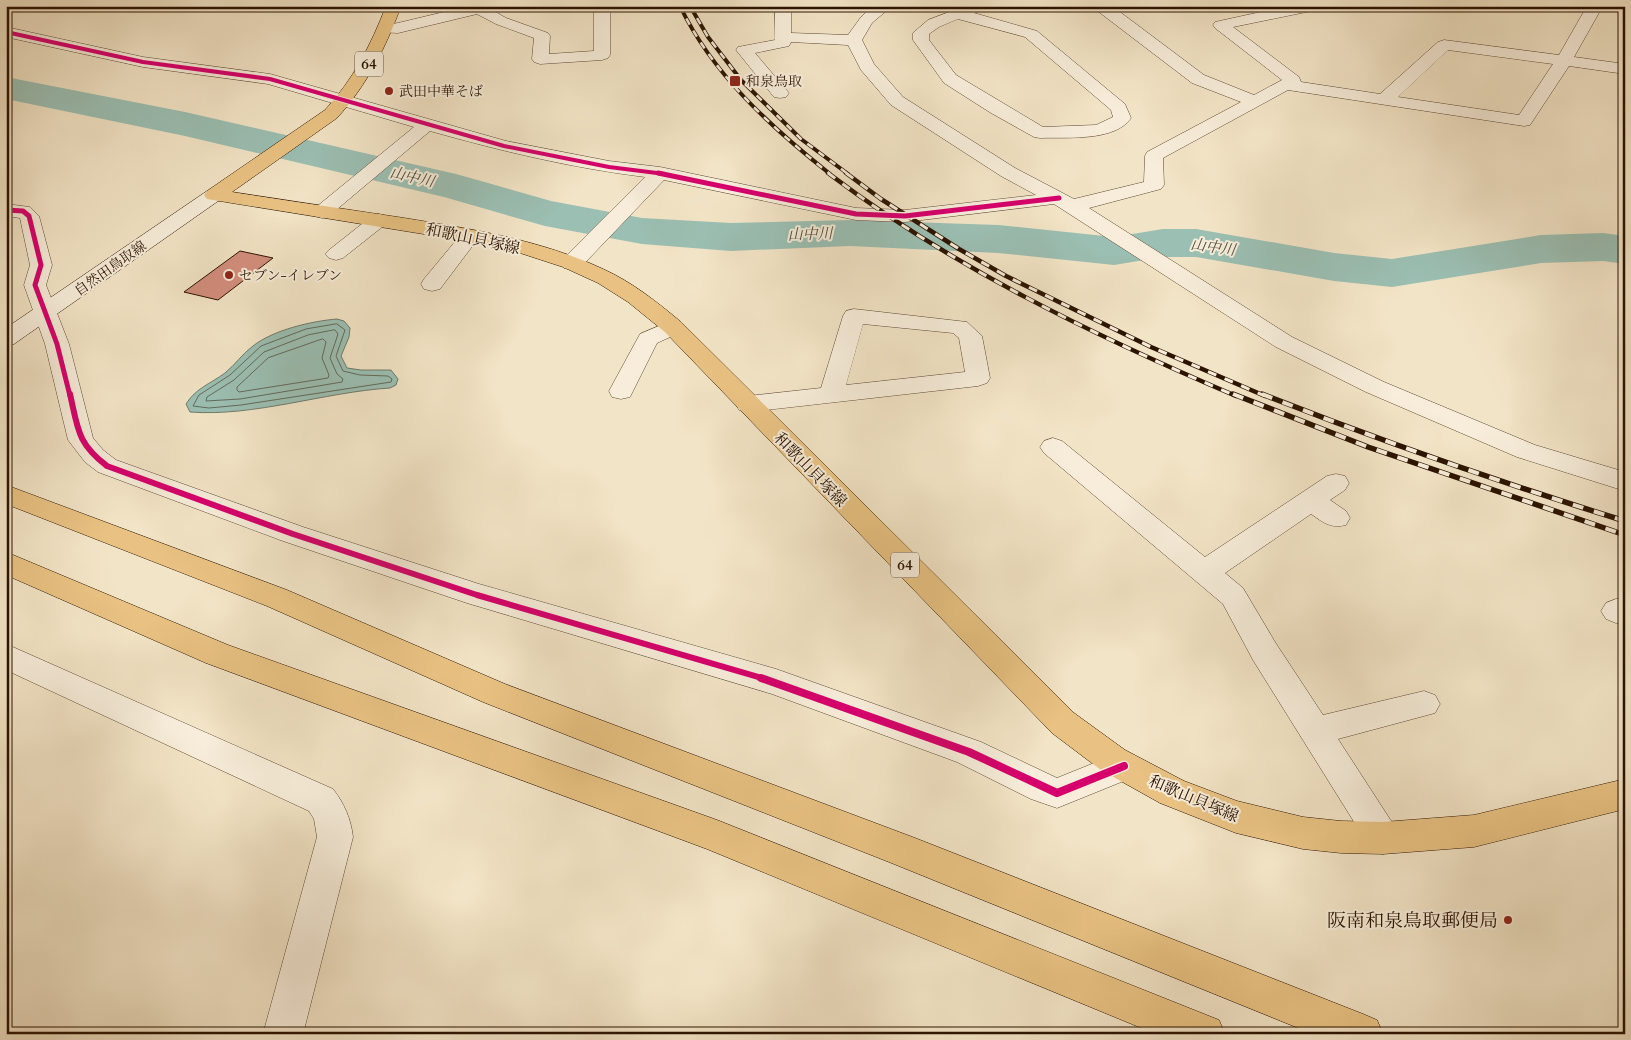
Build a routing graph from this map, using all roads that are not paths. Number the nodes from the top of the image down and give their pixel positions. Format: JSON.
{"nodes":[{"id":1,"x":394,"y":6,"type":"edge"},
{"id":2,"x":602,"y":6,"type":"edge"},
{"id":3,"x":784,"y":6,"type":"edge"},
{"id":4,"x":885,"y":6,"type":"edge"},
{"id":5,"x":982,"y":6,"type":"edge"},
{"id":6,"x":1098,"y":6,"type":"edge"},
{"id":7,"x":1311,"y":6,"type":"edge"},
{"id":8,"x":1600,"y":6,"type":"edge"},
{"id":9,"x":484,"y":8,"type":"edge"},
{"id":10,"x":959,"y":14,"type":"junction"},
{"id":11,"x":385,"y":29,"type":"junction"},
{"id":12,"x":6,"y":32,"type":"edge"},
{"id":13,"x":784,"y":38,"type":"junction"},
{"id":14,"x":854,"y":40,"type":"junction"},
{"id":15,"x":602,"y":55,"type":"junction"},
{"id":16,"x":1564,"y":61,"type":"junction"},
{"id":17,"x":617,"y":62,"type":"dead end"},
{"id":18,"x":1625,"y":69,"type":"edge"},
{"id":19,"x":1287,"y":85,"type":"junction"},
{"id":20,"x":780,"y":93,"type":"dead end"},
{"id":21,"x":1384,"y":100,"type":"junction"},
{"id":22,"x":1256,"y":102,"type":"junction"},
{"id":23,"x":338,"y":108,"type":"junction"},
{"id":24,"x":427,"y":126,"type":"junction"},
{"id":25,"x":660,"y":173,"type":"junction"},
{"id":26,"x":214,"y":195,"type":"junction"},
{"id":27,"x":1065,"y":202,"type":"junction"},
{"id":28,"x":329,"y":205,"type":"junction"},
{"id":29,"x":6,"y":210,"type":"edge"},
{"id":30,"x":379,"y":220,"type":"junction"},
{"id":31,"x":470,"y":236,"type":"junction"},
{"id":32,"x":336,"y":254,"type":"dead end"},
{"id":33,"x":581,"y":255,"type":"junction"},
{"id":34,"x":432,"y":284,"type":"dead end"},
{"id":35,"x":45,"y":314,"type":"junction"},
{"id":36,"x":673,"y":327,"type":"junction"},
{"id":37,"x":6,"y":340,"type":"edge"},
{"id":38,"x":621,"y":391,"type":"dead end"},
{"id":39,"x":831,"y":395,"type":"junction"},
{"id":40,"x":748,"y":404,"type":"junction"},
{"id":41,"x":1053,"y":447,"type":"dead end"},
{"id":42,"x":1625,"y":482,"type":"edge"},
{"id":43,"x":1336,"y":483,"type":"dead end"},
{"id":44,"x":6,"y":494,"type":"edge"},
{"id":45,"x":1310,"y":500,"type":"junction"},
{"id":46,"x":1336,"y":518,"type":"dead end"},
{"id":47,"x":6,"y":563,"type":"edge"},
{"id":48,"x":1205,"y":572,"type":"junction"},
{"id":49,"x":6,"y":656,"type":"edge"},
{"id":50,"x":1424,"y":704,"type":"dead end"},
{"id":51,"x":1315,"y":732,"type":"junction"},
{"id":52,"x":1124,"y":766,"type":"junction"},
{"id":53,"x":1625,"y":794,"type":"edge"},
{"id":54,"x":1383,"y":838,"type":"junction"},
{"id":55,"x":283,"y":1034,"type":"edge"},
{"id":56,"x":1204,"y":1034,"type":"edge"},
{"id":57,"x":1363,"y":1034,"type":"edge"}],
"edges":[{"from":1,"to":11,"type":"main road","number":"64"},
{"from":2,"to":15,"type":"street"},
{"from":3,"to":13,"type":"street"},
{"from":4,"to":14,"type":"street"},
{"from":5,"to":10,"type":"street"},
{"from":6,"to":22,"type":"street"},
{"from":7,"to":19,"type":"street"},
{"from":8,"to":16,"type":"street"},
{"from":9,"to":11,"type":"street"},
{"from":9,"to":15,"type":"street"},
{"from":10,"to":10,"type":"street"},
{"from":11,"to":23,"type":"main road","number":"64"},
{"from":12,"to":23,"type":"street"},
{"from":13,"to":14,"type":"street"},
{"from":13,"to":20,"type":"street"},
{"from":14,"to":27,"type":"street"},
{"from":15,"to":17,"type":"street"},
{"from":16,"to":18,"type":"street"},
{"from":16,"to":21,"type":"street"},
{"from":16,"to":21,"type":"street"},
{"from":19,"to":21,"type":"street"},
{"from":19,"to":22,"type":"street"},
{"from":22,"to":27,"type":"street"},
{"from":23,"to":24,"type":"street"},
{"from":23,"to":26,"type":"main road","number":"64"},
{"from":24,"to":25,"type":"street"},
{"from":24,"to":28,"type":"street"},
{"from":25,"to":27,"type":"street"},
{"from":25,"to":33,"type":"street"},
{"from":26,"to":28,"type":"main road","name":"和歌山貝塚線","number":"64"},
{"from":26,"to":35,"type":"street","name":"自然田鳥取線"},
{"from":27,"to":42,"type":"street"},
{"from":28,"to":30,"type":"main road","name":"和歌山貝塚線","number":"64"},
{"from":29,"to":35,"type":"street"},
{"from":30,"to":31,"type":"main road","name":"和歌山貝塚線","number":"64"},
{"from":30,"to":32,"type":"street"},
{"from":31,"to":33,"type":"main road","name":"和歌山貝塚線","number":"64"},
{"from":31,"to":34,"type":"street"},
{"from":33,"to":36,"type":"main road","name":"和歌山貝塚線","number":"64"},
{"from":35,"to":37,"type":"street","name":"自然田鳥取線"},
{"from":35,"to":52,"type":"street"},
{"from":36,"to":38,"type":"street"},
{"from":36,"to":40,"type":"main road","name":"和歌山貝塚線","number":"64"},
{"from":39,"to":39,"type":"street"},
{"from":39,"to":40,"type":"street"},
{"from":40,"to":52,"type":"main road","name":"和歌山貝塚線","number":"64"},
{"from":41,"to":48,"type":"street"},
{"from":43,"to":45,"type":"street"},
{"from":44,"to":57,"type":"main road"},
{"from":45,"to":46,"type":"street"},
{"from":45,"to":48,"type":"street"},
{"from":47,"to":56,"type":"main road"},
{"from":48,"to":51,"type":"street"},
{"from":49,"to":55,"type":"street"},
{"from":50,"to":51,"type":"street"},
{"from":51,"to":54,"type":"street"},
{"from":52,"to":54,"type":"main road","name":"和歌山貝塚線","number":"64"},
{"from":53,"to":54,"type":"main road","name":"和歌山貝塚線","number":"64"}]}
